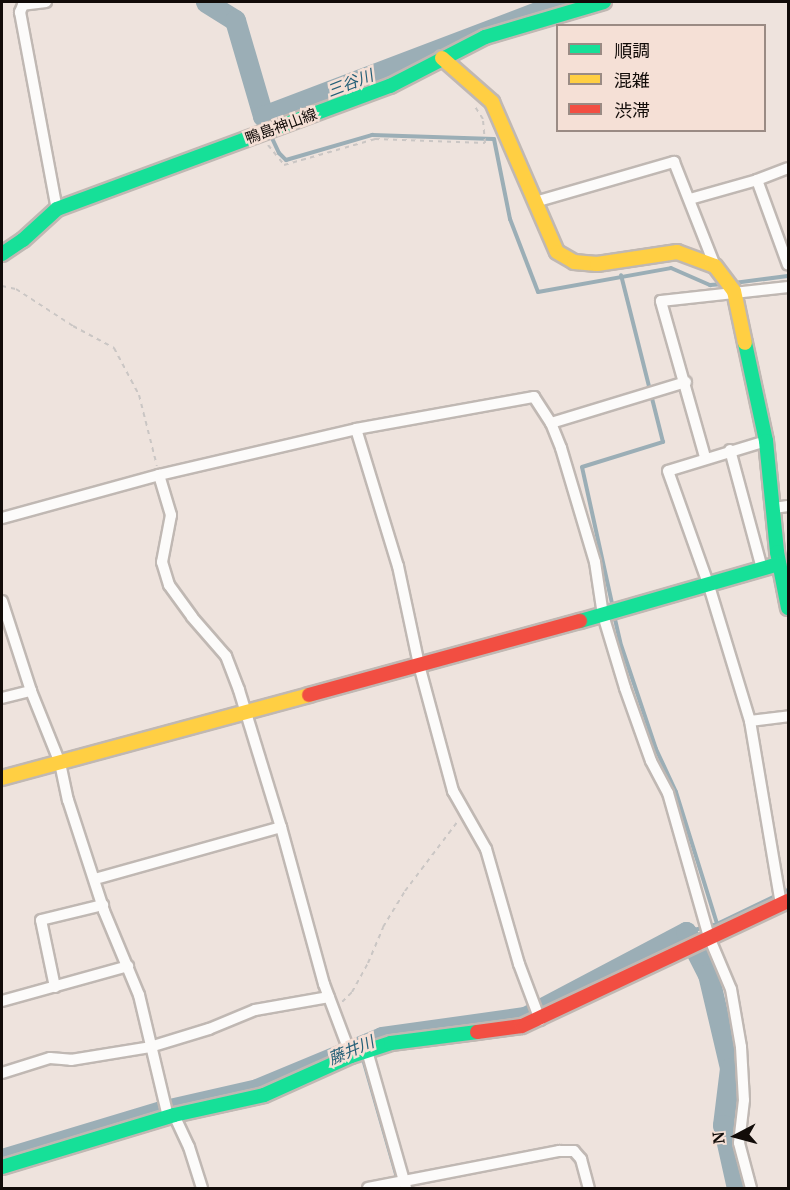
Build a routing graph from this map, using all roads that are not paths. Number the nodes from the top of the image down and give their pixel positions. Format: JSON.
{"nodes":[{"id":1,"x":45,"y":2,"type":"edge"},
{"id":2,"x":604,"y":2,"type":"edge"},
{"id":3,"x":442,"y":58,"type":"junction"},
{"id":4,"x":789,"y":168,"type":"edge"},
{"id":5,"x":757,"y":180,"type":"junction"},
{"id":6,"x":690,"y":199,"type":"junction"},
{"id":7,"x":535,"y":202,"type":"junction"},
{"id":8,"x":57,"y":209,"type":"junction"},
{"id":9,"x":2,"y":255,"type":"edge"},
{"id":10,"x":789,"y":265,"type":"edge"},
{"id":11,"x":720,"y":272,"type":"junction"},
{"id":12,"x":789,"y":287,"type":"edge"},
{"id":13,"x":734,"y":291,"type":"junction"},
{"id":14,"x":686,"y":382,"type":"junction"},
{"id":15,"x":551,"y":423,"type":"junction"},
{"id":16,"x":356,"y":429,"type":"junction"},
{"id":17,"x":766,"y":441,"type":"junction"},
{"id":18,"x":730,"y":450,"type":"junction"},
{"id":19,"x":705,"y":457,"type":"junction"},
{"id":20,"x":159,"y":475,"type":"junction"},
{"id":21,"x":789,"y":506,"type":"edge"},
{"id":22,"x":774,"y":508,"type":"junction"},
{"id":23,"x":2,"y":518,"type":"edge"},
{"id":24,"x":779,"y":564,"type":"junction"},
{"id":25,"x":762,"y":569,"type":"junction"},
{"id":26,"x":710,"y":586,"type":"junction"},
{"id":27,"x":2,"y":602,"type":"edge"},
{"id":28,"x":789,"y":608,"type":"edge"},
{"id":29,"x":612,"y":612,"type":"junction"},
{"id":30,"x":419,"y":665,"type":"junction"},
{"id":31,"x":31,"y":692,"type":"junction"},
{"id":32,"x":2,"y":698,"type":"edge"},
{"id":33,"x":246,"y":711,"type":"junction"},
{"id":34,"x":789,"y":716,"type":"edge"},
{"id":35,"x":750,"y":722,"type":"junction"},
{"id":36,"x":60,"y":763,"type":"junction"},
{"id":37,"x":2,"y":778,"type":"edge"},
{"id":38,"x":281,"y":827,"type":"junction"},
{"id":39,"x":95,"y":879,"type":"junction"},
{"id":40,"x":785,"y":902,"type":"edge"},
{"id":41,"x":103,"y":906,"type":"junction"},
{"id":42,"x":709,"y":937,"type":"junction"},
{"id":43,"x":128,"y":966,"type":"junction"},
{"id":44,"x":55,"y":987,"type":"junction"},
{"id":45,"x":329,"y":997,"type":"junction"},
{"id":46,"x":2,"y":1001,"type":"edge"},
{"id":47,"x":538,"y":1015,"type":"junction"},
{"id":48,"x":150,"y":1047,"type":"junction"},
{"id":49,"x":350,"y":1052,"type":"junction"},
{"id":50,"x":367,"y":1052,"type":"junction"},
{"id":51,"x":2,"y":1073,"type":"edge"},
{"id":52,"x":169,"y":1113,"type":"junction"},
{"id":53,"x":2,"y":1167,"type":"edge"},
{"id":54,"x":401,"y":1182,"type":"edge"},
{"id":55,"x":202,"y":1188,"type":"edge"},
{"id":56,"x":368,"y":1188,"type":"edge"},
{"id":57,"x":589,"y":1188,"type":"edge"},
{"id":58,"x":751,"y":1188,"type":"edge"}],
"edges":[{"from":1,"to":8,"type":"street"},
{"from":2,"to":3,"type":"street","name":"鴨島神山線"},
{"from":3,"to":7,"type":"street"},
{"from":3,"to":8,"type":"street","name":"鴨島神山線"},
{"from":4,"to":5,"type":"street"},
{"from":5,"to":6,"type":"street"},
{"from":5,"to":10,"type":"street"},
{"from":6,"to":7,"type":"street"},
{"from":6,"to":11,"type":"street"},
{"from":7,"to":11,"type":"street"},
{"from":8,"to":9,"type":"street","name":"鴨島神山線"},
{"from":11,"to":13,"type":"street"},
{"from":12,"to":13,"type":"street"},
{"from":13,"to":14,"type":"street"},
{"from":13,"to":17,"type":"street"},
{"from":14,"to":15,"type":"street"},
{"from":14,"to":19,"type":"street"},
{"from":15,"to":16,"type":"street"},
{"from":15,"to":29,"type":"street"},
{"from":16,"to":20,"type":"street"},
{"from":16,"to":30,"type":"street"},
{"from":17,"to":18,"type":"street"},
{"from":17,"to":22,"type":"street"},
{"from":18,"to":19,"type":"street"},
{"from":18,"to":25,"type":"street"},
{"from":19,"to":26,"type":"street"},
{"from":20,"to":23,"type":"street"},
{"from":20,"to":33,"type":"street"},
{"from":21,"to":22,"type":"street"},
{"from":22,"to":24,"type":"street"},
{"from":24,"to":25,"type":"street"},
{"from":24,"to":28,"type":"street"},
{"from":25,"to":26,"type":"street"},
{"from":26,"to":29,"type":"street"},
{"from":26,"to":35,"type":"street"},
{"from":27,"to":31,"type":"street"},
{"from":29,"to":30,"type":"street"},
{"from":29,"to":42,"type":"street"},
{"from":30,"to":33,"type":"street"},
{"from":30,"to":47,"type":"street"},
{"from":31,"to":32,"type":"street"},
{"from":31,"to":36,"type":"street"},
{"from":33,"to":36,"type":"street"},
{"from":33,"to":38,"type":"street"},
{"from":34,"to":35,"type":"street"},
{"from":35,"to":40,"type":"street"},
{"from":36,"to":37,"type":"street"},
{"from":36,"to":39,"type":"street"},
{"from":38,"to":39,"type":"street"},
{"from":38,"to":45,"type":"street"},
{"from":39,"to":41,"type":"street"},
{"from":40,"to":42,"type":"street"},
{"from":41,"to":43,"type":"street"},
{"from":41,"to":44,"type":"street"},
{"from":42,"to":47,"type":"street"},
{"from":42,"to":58,"type":"street"},
{"from":43,"to":44,"type":"street"},
{"from":43,"to":48,"type":"street"},
{"from":44,"to":46,"type":"street"},
{"from":45,"to":48,"type":"street"},
{"from":45,"to":49,"type":"street"},
{"from":47,"to":50,"type":"street"},
{"from":48,"to":51,"type":"street"},
{"from":48,"to":52,"type":"street"},
{"from":49,"to":50,"type":"street"},
{"from":49,"to":52,"type":"street"},
{"from":50,"to":54,"type":"street"},
{"from":52,"to":53,"type":"street"},
{"from":52,"to":55,"type":"street"},
{"from":54,"to":56,"type":"street"},
{"from":54,"to":57,"type":"street"}]}
